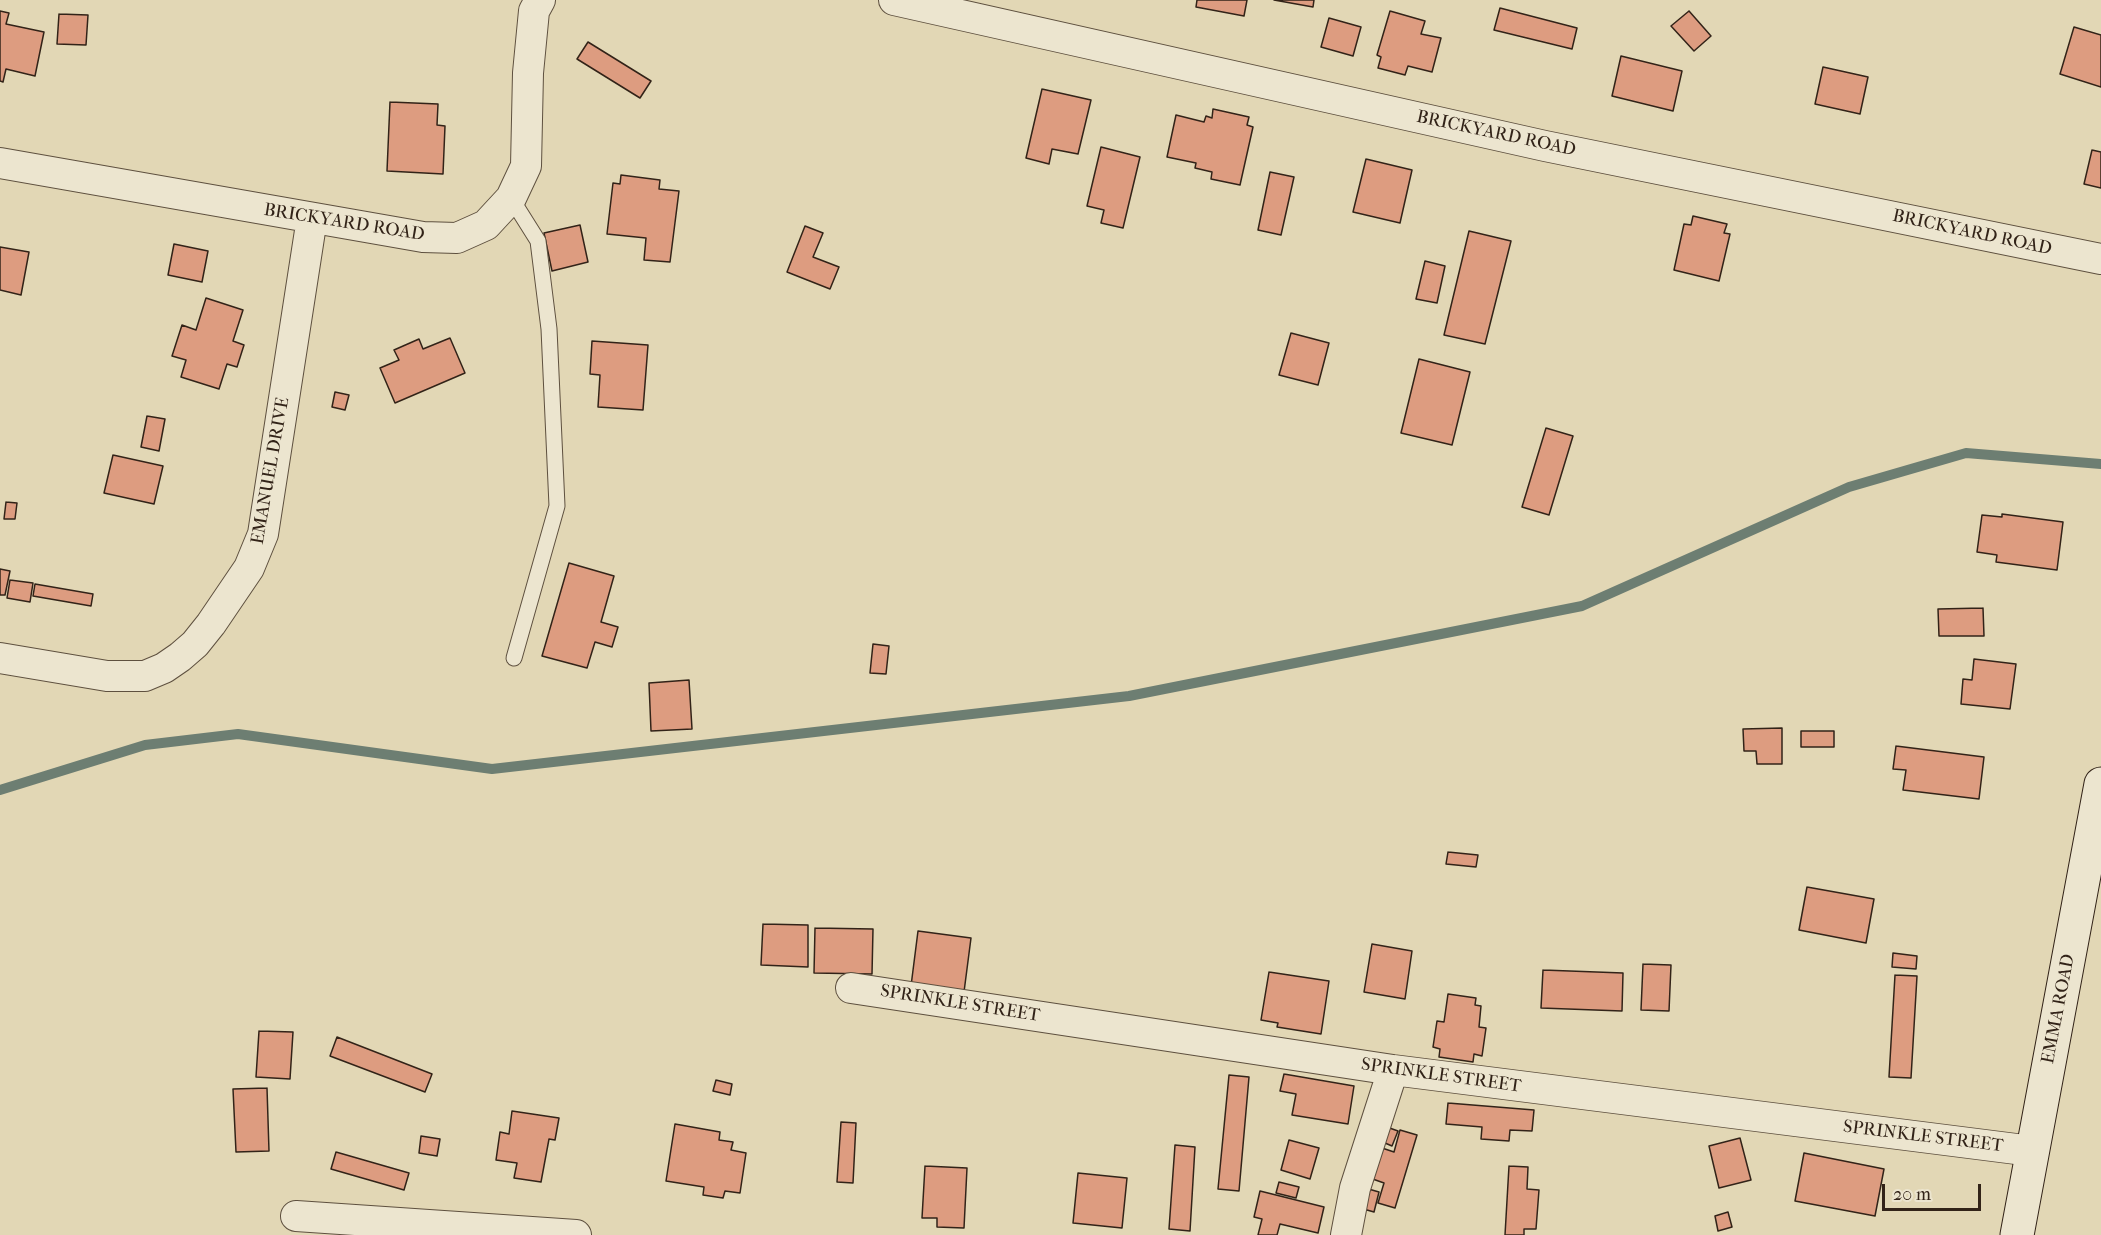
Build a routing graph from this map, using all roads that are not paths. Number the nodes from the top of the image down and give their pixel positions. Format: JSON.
{"nodes":[{"id":1,"x":540,"y":0,"type":"edge"},
{"id":2,"x":906,"y":1,"type":"edge"},
{"id":3,"x":0,"y":163,"type":"edge"},
{"id":4,"x":511,"y":198,"type":"junction"},
{"id":5,"x":312,"y":218,"type":"junction"},
{"id":6,"x":2101,"y":259,"type":"edge"},
{"id":7,"x":0,"y":658,"type":"edge"},
{"id":8,"x":514,"y":658,"type":"dead end"},
{"id":9,"x":2101,"y":784,"type":"edge"},
{"id":10,"x":851,"y":987,"type":"dead end"},
{"id":11,"x":1393,"y":1070,"type":"junction"},
{"id":12,"x":2032,"y":1151,"type":"junction"},
{"id":13,"x":296,"y":1216,"type":"dead end"},
{"id":14,"x":576,"y":1235,"type":"edge"},
{"id":15,"x":1346,"y":1235,"type":"edge"},
{"id":16,"x":2017,"y":1235,"type":"edge"}],
"edges":[{"from":1,"to":4,"type":"street","name":"BRICKYARD ROAD"},
{"from":2,"to":6,"type":"street","name":"BRICKYARD ROAD"},
{"from":3,"to":5,"type":"street","name":"BRICKYARD ROAD"},
{"from":4,"to":5,"type":"street","name":"BRICKYARD ROAD"},
{"from":4,"to":8,"type":"lane"},
{"from":5,"to":7,"type":"street","name":"EMANUEL DRIVE"},
{"from":9,"to":12,"type":"street","name":"EMMA ROAD"},
{"from":10,"to":11,"type":"street","name":"SPRINKLE STREET"},
{"from":11,"to":12,"type":"street","name":"SPRINKLE STREET"},
{"from":11,"to":15,"type":"street"},
{"from":12,"to":16,"type":"street","name":"EMMA ROAD"},
{"from":13,"to":14,"type":"street"}]}
